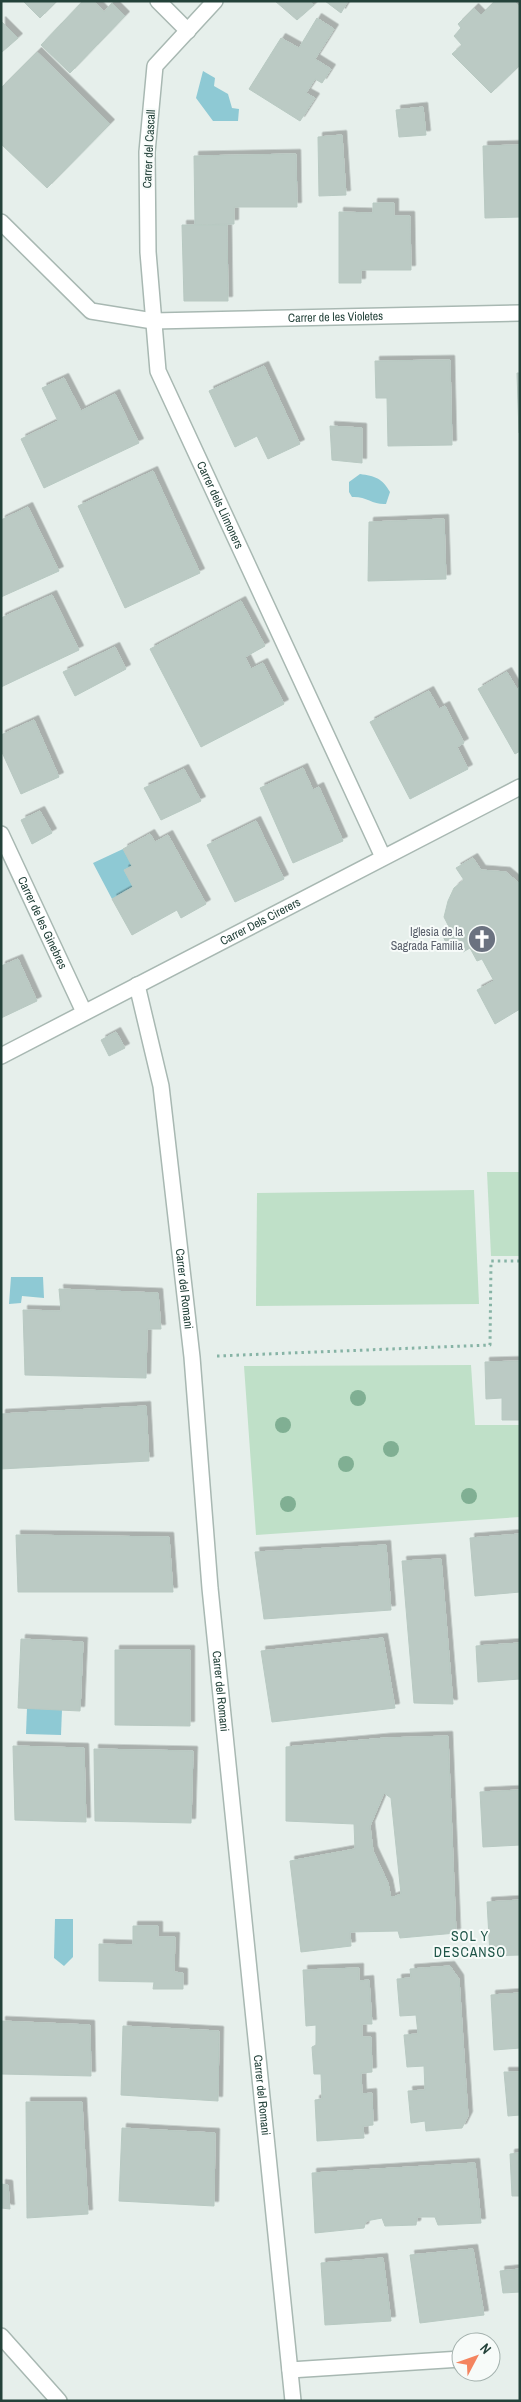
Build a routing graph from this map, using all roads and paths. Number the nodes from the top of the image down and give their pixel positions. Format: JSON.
{"nodes":[{"id":1,"x":158,"y":1,"type":"edge"},
{"id":2,"x":215,"y":1,"type":"edge"},
{"id":3,"x":188,"y":31,"type":"junction"},
{"id":4,"x":1,"y":222,"type":"edge"},
{"id":5,"x":520,"y":313,"type":"edge"},
{"id":6,"x":153,"y":321,"type":"junction"},
{"id":7,"x":520,"y":787,"type":"edge"},
{"id":8,"x":1,"y":834,"type":"edge"},
{"id":9,"x":383,"y":857,"type":"junction"},
{"id":10,"x":137,"y":985,"type":"junction"},
{"id":11,"x":84,"y":1012,"type":"junction"},
{"id":12,"x":1,"y":1056,"type":"edge"},
{"id":13,"x":520,"y":1262,"type":"edge"},
{"id":14,"x":192,"y":1357,"type":"junction"},
{"id":15,"x":1,"y":2336,"type":"edge"},
{"id":16,"x":451,"y":2360,"type":"edge"},
{"id":17,"x":290,"y":2370,"type":"junction"},
{"id":18,"x":59,"y":2401,"type":"edge"},
{"id":19,"x":293,"y":2401,"type":"edge"}],
"edges":[{"from":1,"to":3,"type":"street"},
{"from":2,"to":3,"type":"street","name":"Carrer del Cascall"},
{"from":3,"to":6,"type":"street","name":"Carrer del Cascall"},
{"from":4,"to":6,"type":"street"},
{"from":5,"to":6,"type":"street","name":"Carrer de les Violetes"},
{"from":6,"to":9,"type":"street","name":"Carrer dels Llimoners"},
{"from":7,"to":9,"type":"street","name":"Carrer Dels Cirerers"},
{"from":8,"to":11,"type":"street","name":"Carrer de les Ginebres"},
{"from":9,"to":10,"type":"street","name":"Carrer Dels Cirerers"},
{"from":10,"to":11,"type":"street","name":"Carrer Dels Cirerers"},
{"from":10,"to":14,"type":"street","name":"Carrer del Romani"},
{"from":11,"to":12,"type":"street","name":"Carrer Dels Cirerers"},
{"from":13,"to":14,"type":"path"},
{"from":14,"to":17,"type":"street","name":"Carrer del Romani"},
{"from":15,"to":18,"type":"street"},
{"from":16,"to":17,"type":"street"},
{"from":17,"to":19,"type":"street","name":"Carrer del Romani"}]}
